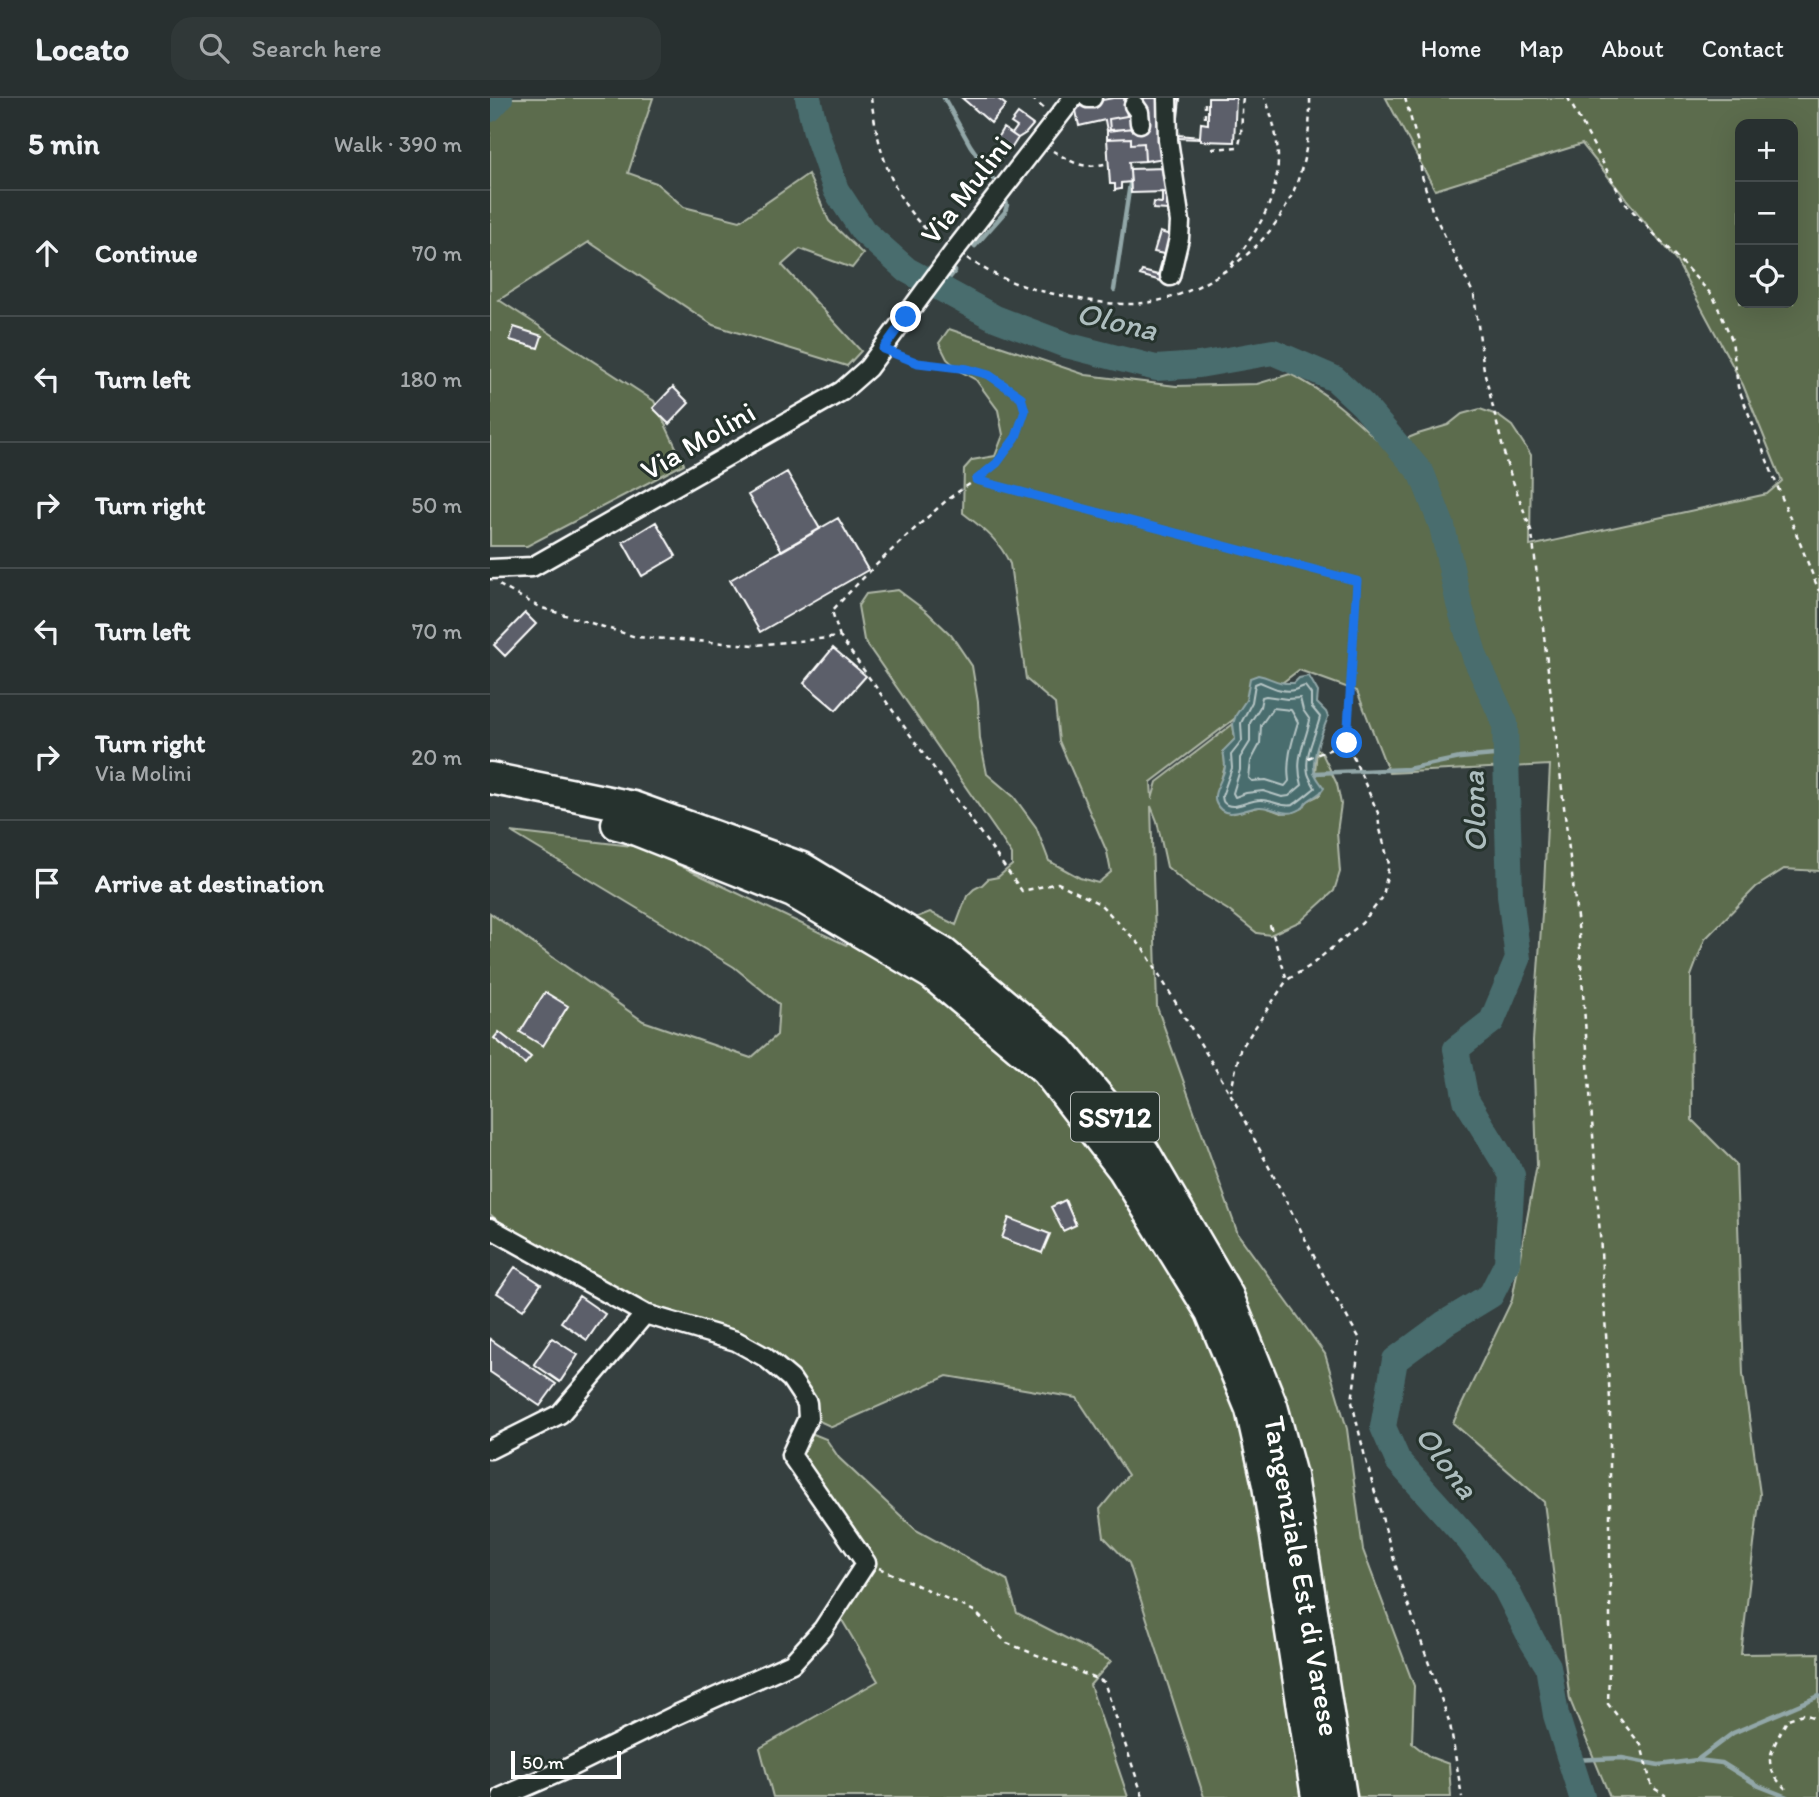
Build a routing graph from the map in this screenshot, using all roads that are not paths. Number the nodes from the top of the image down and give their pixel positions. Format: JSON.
{"nodes":[{"id":1,"x":1073,"y":98,"type":"edge"},
{"id":2,"x":1167,"y":98,"type":"edge"},
{"id":3,"x":1134,"y":105,"type":"dead end"},
{"id":4,"x":1140,"y":123,"type":"dead end"},
{"id":5,"x":1170,"y":276,"type":"dead end"},
{"id":6,"x":906,"y":317,"type":"joint"},
{"id":7,"x":490,"y":569,"type":"edge"},
{"id":8,"x":490,"y":778,"type":"edge"},
{"id":9,"x":490,"y":798,"type":"edge"},
{"id":10,"x":490,"y":1228,"type":"edge"},
{"id":11,"x":645,"y":1314,"type":"junction"},
{"id":12,"x":490,"y":1450,"type":"edge"},
{"id":13,"x":502,"y":1797,"type":"edge"},
{"id":14,"x":1317,"y":1797,"type":"edge"},
{"id":15,"x":1341,"y":1797,"type":"edge"}],
"edges":[{"from":1,"to":6,"type":"street","name":"Via Mulini"},
{"from":2,"to":5,"type":"street"},
{"from":3,"to":4,"type":"street"},
{"from":6,"to":7,"type":"street","name":"Via Molini"},
{"from":8,"to":15,"type":"highway","name":"Tangenziale Est di Varese","number":"SS712"},
{"from":9,"to":14,"type":"highway","name":"Tangenziale Est di Varese","number":"SS712"},
{"from":10,"to":11,"type":"street"},
{"from":11,"to":12,"type":"street"},
{"from":11,"to":13,"type":"street"}]}
